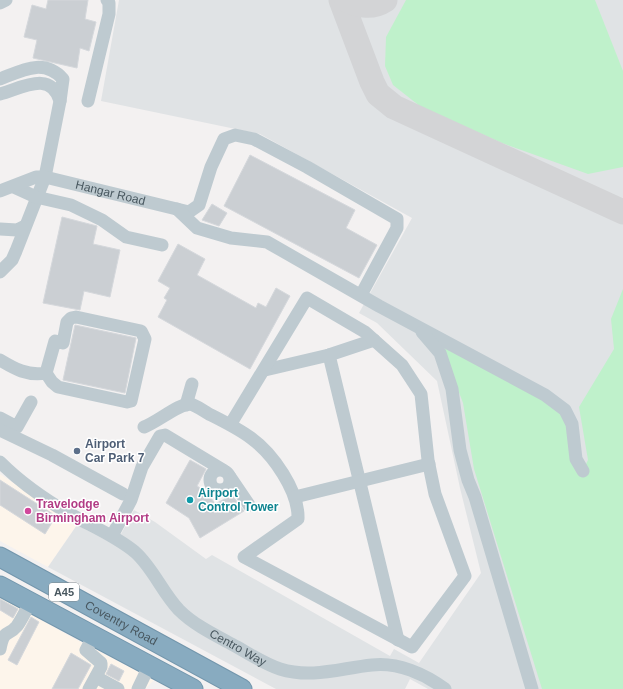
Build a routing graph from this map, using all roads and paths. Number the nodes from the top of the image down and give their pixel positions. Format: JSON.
{"nodes":[{"id":1,"x":6,"y":0,"type":"edge"},
{"id":2,"x":107,"y":0,"type":"edge"},
{"id":3,"x":0,"y":3,"type":"edge"},
{"id":4,"x":0,"y":79,"type":"edge"},
{"id":5,"x":0,"y":94,"type":"edge"},
{"id":6,"x":60,"y":101,"type":"junction"},
{"id":7,"x":88,"y":102,"type":"dead end"},
{"id":8,"x":45,"y":177,"type":"junction"},
{"id":9,"x":14,"y":187,"type":"junction"},
{"id":10,"x":0,"y":191,"type":"edge"},
{"id":11,"x":36,"y":197,"type":"junction"},
{"id":12,"x":176,"y":209,"type":"junction"},
{"id":13,"x":25,"y":226,"type":"junction"},
{"id":14,"x":0,"y":229,"type":"edge"},
{"id":15,"x":162,"y":245,"type":"dead end"},
{"id":16,"x":0,"y":272,"type":"edge"},
{"id":17,"x":361,"y":295,"type":"junction"},
{"id":18,"x":415,"y":325,"type":"junction"},
{"id":19,"x":374,"y":340,"type":"junction"},
{"id":20,"x":329,"y":355,"type":"junction"},
{"id":21,"x":0,"y":360,"type":"edge"},
{"id":22,"x":265,"y":370,"type":"junction"},
{"id":23,"x":46,"y":373,"type":"junction"},
{"id":24,"x":192,"y":384,"type":"dead end"},
{"id":25,"x":31,"y":402,"type":"dead end"},
{"id":26,"x":186,"y":405,"type":"junction"},
{"id":27,"x":0,"y":418,"type":"edge"},
{"id":28,"x":0,"y":425,"type":"edge"},
{"id":29,"x":230,"y":425,"type":"junction"},
{"id":30,"x":144,"y":427,"type":"dead end"},
{"id":31,"x":0,"y":430,"type":"edge"},
{"id":32,"x":32,"y":445,"type":"junction"},
{"id":33,"x":0,"y":462,"type":"edge"},
{"id":34,"x":429,"y":464,"type":"junction"},
{"id":35,"x":583,"y":471,"type":"dead end"},
{"id":36,"x":359,"y":481,"type":"junction"},
{"id":37,"x":123,"y":494,"type":"dead end"},
{"id":38,"x":295,"y":497,"type":"junction"},
{"id":39,"x":249,"y":505,"type":"dead end"},
{"id":40,"x":112,"y":536,"type":"junction"},
{"id":41,"x":0,"y":557,"type":"edge"},
{"id":42,"x":0,"y":586,"type":"edge"},
{"id":43,"x":30,"y":603,"type":"junction"},
{"id":44,"x":93,"y":637,"type":"junction"},
{"id":45,"x":398,"y":640,"type":"junction"},
{"id":46,"x":0,"y":649,"type":"edge"},
{"id":47,"x":149,"y":666,"type":"junction"},
{"id":48,"x":96,"y":677,"type":"junction"},
{"id":49,"x":89,"y":689,"type":"edge"},
{"id":50,"x":118,"y":689,"type":"edge"},
{"id":51,"x":138,"y":689,"type":"edge"},
{"id":52,"x":193,"y":689,"type":"edge"},
{"id":53,"x":242,"y":689,"type":"edge"},
{"id":54,"x":445,"y":689,"type":"edge"},
{"id":55,"x":532,"y":689,"type":"edge"}],
"edges":[{"from":1,"to":3,"type":"street"},
{"from":2,"to":7,"type":"street"},
{"from":4,"to":6,"type":"street"},
{"from":5,"to":6,"type":"street"},
{"from":6,"to":8,"type":"street"},
{"from":8,"to":9,"type":"street"},
{"from":8,"to":11,"type":"street"},
{"from":8,"to":12,"type":"street","name":"Hangar Road"},
{"from":9,"to":10,"type":"street"},
{"from":9,"to":11,"type":"street"},
{"from":11,"to":13,"type":"street"},
{"from":11,"to":15,"type":"street"},
{"from":12,"to":17,"type":"street"},
{"from":12,"to":17,"type":"street"},
{"from":13,"to":14,"type":"street"},
{"from":13,"to":16,"type":"street"},
{"from":17,"to":18,"type":"street"},
{"from":18,"to":35,"type":"street"},
{"from":18,"to":55,"type":"street"},
{"from":19,"to":20,"type":"street"},
{"from":19,"to":22,"type":"street"},
{"from":19,"to":34,"type":"street"},
{"from":20,"to":22,"type":"street"},
{"from":20,"to":36,"type":"street"},
{"from":21,"to":23,"type":"street"},
{"from":22,"to":29,"type":"street"},
{"from":23,"to":23,"type":"street"},
{"from":24,"to":26,"type":"street"},
{"from":25,"to":27,"type":"street"},
{"from":26,"to":29,"type":"street"},
{"from":26,"to":30,"type":"street"},
{"from":28,"to":32,"type":"street"},
{"from":29,"to":38,"type":"street"},
{"from":31,"to":32,"type":"street"},
{"from":32,"to":37,"type":"street"},
{"from":33,"to":40,"type":"street","name":"Centro Way"},
{"from":34,"to":36,"type":"street"},
{"from":34,"to":45,"type":"street"},
{"from":36,"to":38,"type":"street"},
{"from":36,"to":45,"type":"street"},
{"from":38,"to":45,"type":"street"},
{"from":39,"to":40,"type":"street"},
{"from":40,"to":54,"type":"street","name":"Centro Way"},
{"from":41,"to":53,"type":"highway","name":"Coventry Road","number":"A45"},
{"from":42,"to":43,"type":"highway","name":"Coventry Road","number":"A45"},
{"from":43,"to":44,"type":"highway","name":"Coventry Road","number":"A45"},
{"from":43,"to":46,"type":"street"},
{"from":44,"to":47,"type":"highway","name":"Coventry Road","number":"A45"},
{"from":44,"to":48,"type":"street"},
{"from":47,"to":51,"type":"street"},
{"from":47,"to":52,"type":"highway","name":"Coventry Road","number":"A45"},
{"from":48,"to":49,"type":"street"},
{"from":48,"to":50,"type":"street"}]}
